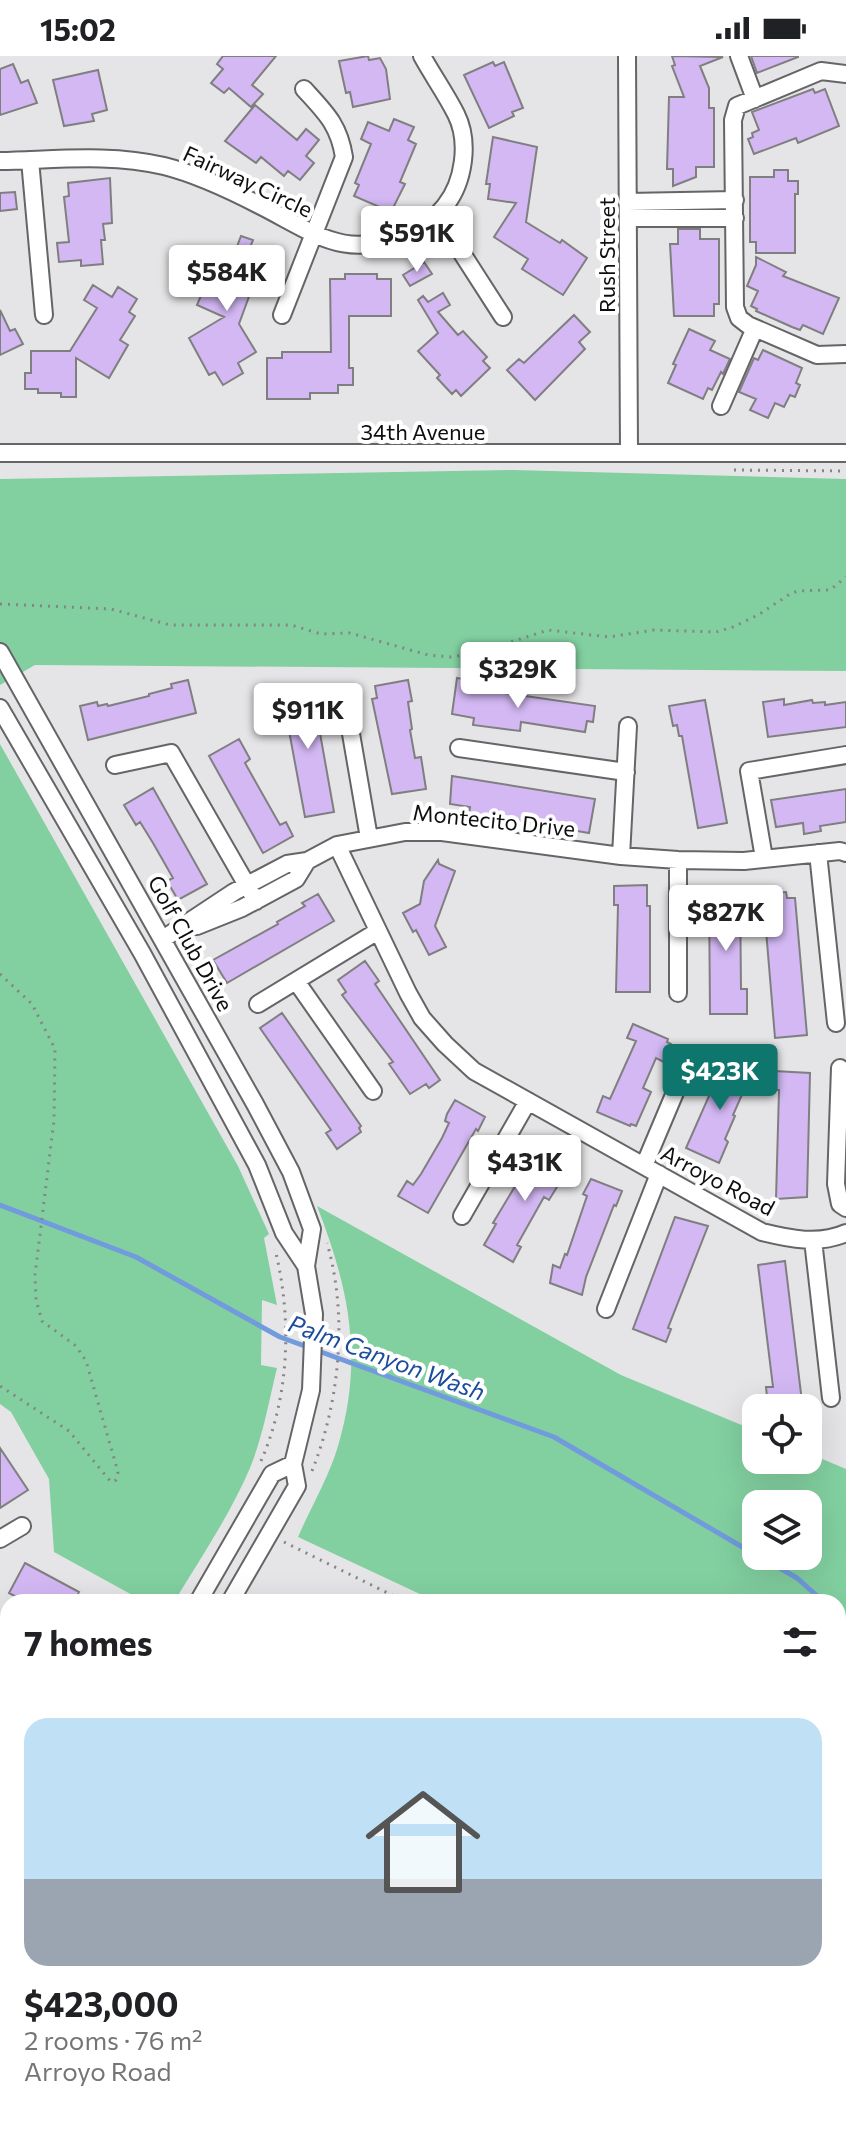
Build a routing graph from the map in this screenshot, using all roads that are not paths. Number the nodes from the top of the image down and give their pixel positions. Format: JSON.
{"nodes":[{"id":1,"x":422,"y":56,"type":"edge"},
{"id":2,"x":627,"y":56,"type":"edge"},
{"id":3,"x":739,"y":56,"type":"edge"},
{"id":4,"x":846,"y":74,"type":"edge"},
{"id":5,"x":304,"y":89,"type":"dead end"},
{"id":6,"x":755,"y":99,"type":"junction"},
{"id":7,"x":30,"y":160,"type":"junction"},
{"id":8,"x":0,"y":161,"type":"edge"},
{"id":9,"x":735,"y":200,"type":"junction"},
{"id":10,"x":628,"y":210,"type":"junction"},
{"id":11,"x":438,"y":216,"type":"junction"},
{"id":12,"x":735,"y":218,"type":"junction"},
{"id":13,"x":313,"y":235,"type":"junction"},
{"id":14,"x":44,"y":315,"type":"dead end"},
{"id":15,"x":282,"y":315,"type":"dead end"},
{"id":16,"x":503,"y":317,"type":"dead end"},
{"id":17,"x":755,"y":328,"type":"junction"},
{"id":18,"x":846,"y":354,"type":"edge"},
{"id":19,"x":721,"y":406,"type":"dead end"},
{"id":20,"x":0,"y":453,"type":"edge"},
{"id":21,"x":629,"y":453,"type":"junction"},
{"id":22,"x":846,"y":453,"type":"edge"},
{"id":23,"x":0,"y":652,"type":"edge"},
{"id":24,"x":345,"y":699,"type":"dead end"},
{"id":25,"x":0,"y":708,"type":"edge"},
{"id":26,"x":628,"y":726,"type":"dead end"},
{"id":27,"x":459,"y":748,"type":"dead end"},
{"id":28,"x":846,"y":755,"type":"edge"},
{"id":29,"x":115,"y":765,"type":"dead end"},
{"id":30,"x":626,"y":772,"type":"junction"},
{"id":31,"x":369,"y":838,"type":"junction"},
{"id":32,"x":337,"y":845,"type":"junction"},
{"id":33,"x":818,"y":853,"type":"junction"},
{"id":34,"x":846,"y":853,"type":"edge"},
{"id":35,"x":621,"y":856,"type":"junction"},
{"id":36,"x":764,"y":858,"type":"junction"},
{"id":37,"x":678,"y":860,"type":"junction"},
{"id":38,"x":307,"y":861,"type":"junction"},
{"id":39,"x":247,"y":885,"type":"junction"},
{"id":40,"x":256,"y":901,"type":"junction"},
{"id":41,"x":378,"y":931,"type":"junction"},
{"id":42,"x":163,"y":939,"type":"junction"},
{"id":43,"x":142,"y":953,"type":"junction"},
{"id":44,"x":296,"y":981,"type":"junction"},
{"id":45,"x":678,"y":993,"type":"dead end"},
{"id":46,"x":258,"y":1004,"type":"dead end"},
{"id":47,"x":836,"y":1023,"type":"dead end"},
{"id":48,"x":687,"y":1064,"type":"dead end"},
{"id":49,"x":840,"y":1068,"type":"dead end"},
{"id":50,"x":373,"y":1091,"type":"dead end"},
{"id":51,"x":528,"y":1101,"type":"junction"},
{"id":52,"x":651,"y":1170,"type":"junction"},
{"id":53,"x":846,"y":1208,"type":"edge"},
{"id":54,"x":462,"y":1216,"type":"dead end"},
{"id":55,"x":846,"y":1233,"type":"edge"},
{"id":56,"x":813,"y":1240,"type":"junction"},
{"id":57,"x":306,"y":1266,"type":"junction"},
{"id":58,"x":606,"y":1309,"type":"dead end"},
{"id":59,"x":831,"y":1398,"type":"dead end"},
{"id":60,"x":293,"y":1464,"type":"junction"},
{"id":61,"x":22,"y":1526,"type":"dead end"},
{"id":62,"x":0,"y":1539,"type":"edge"},
{"id":63,"x":203,"y":1594,"type":"edge"},
{"id":64,"x":235,"y":1594,"type":"edge"}],
"edges":[{"from":1,"to":11,"type":"street"},
{"from":2,"to":10,"type":"street","name":"Rush Street"},
{"from":3,"to":6,"type":"street"},
{"from":4,"to":6,"type":"street"},
{"from":5,"to":13,"type":"street"},
{"from":6,"to":9,"type":"street"},
{"from":7,"to":8,"type":"street","name":"Fairway Circle"},
{"from":7,"to":13,"type":"street","name":"Fairway Circle"},
{"from":7,"to":14,"type":"street"},
{"from":9,"to":10,"type":"street"},
{"from":9,"to":12,"type":"street"},
{"from":10,"to":12,"type":"street"},
{"from":10,"to":21,"type":"street","name":"Rush Street"},
{"from":11,"to":13,"type":"street","name":"Fairway Circle"},
{"from":11,"to":16,"type":"street"},
{"from":12,"to":17,"type":"street"},
{"from":13,"to":15,"type":"street"},
{"from":17,"to":18,"type":"street"},
{"from":17,"to":19,"type":"street"},
{"from":20,"to":21,"type":"street","name":"34th Avenue"},
{"from":21,"to":22,"type":"street","name":"34th Avenue"},
{"from":23,"to":42,"type":"street","name":"Golf Club Drive"},
{"from":24,"to":31,"type":"street"},
{"from":25,"to":43,"type":"street","name":"Golf Club Drive"},
{"from":26,"to":30,"type":"street"},
{"from":27,"to":30,"type":"street"},
{"from":28,"to":36,"type":"street"},
{"from":29,"to":39,"type":"street"},
{"from":30,"to":35,"type":"street"},
{"from":31,"to":32,"type":"street","name":"Montecito Drive"},
{"from":31,"to":35,"type":"street","name":"Montecito Drive"},
{"from":32,"to":38,"type":"street","name":"Montecito Drive"},
{"from":32,"to":41,"type":"street","name":"Arroyo Road"},
{"from":33,"to":34,"type":"street","name":"Montecito Drive"},
{"from":33,"to":36,"type":"street","name":"Montecito Drive"},
{"from":33,"to":47,"type":"street"},
{"from":35,"to":37,"type":"street","name":"Montecito Drive"},
{"from":36,"to":37,"type":"street","name":"Montecito Drive"},
{"from":37,"to":45,"type":"street"},
{"from":38,"to":39,"type":"street","name":"Montecito Drive"},
{"from":38,"to":40,"type":"street"},
{"from":39,"to":40,"type":"street"},
{"from":39,"to":42,"type":"street","name":"Montecito Drive"},
{"from":40,"to":42,"type":"street"},
{"from":41,"to":44,"type":"street"},
{"from":41,"to":51,"type":"street","name":"Arroyo Road"},
{"from":42,"to":43,"type":"street"},
{"from":42,"to":57,"type":"street","name":"Golf Club Drive"},
{"from":43,"to":57,"type":"street","name":"Golf Club Drive"},
{"from":44,"to":46,"type":"street"},
{"from":44,"to":50,"type":"street"},
{"from":48,"to":52,"type":"street"},
{"from":49,"to":53,"type":"street"},
{"from":51,"to":52,"type":"street","name":"Arroyo Road"},
{"from":51,"to":54,"type":"street"},
{"from":52,"to":56,"type":"street","name":"Arroyo Road"},
{"from":52,"to":58,"type":"street"},
{"from":55,"to":56,"type":"street","name":"Arroyo Road"},
{"from":56,"to":59,"type":"street"},
{"from":57,"to":60,"type":"street","name":"Golf Club Drive"},
{"from":60,"to":63,"type":"street"},
{"from":60,"to":64,"type":"street","name":"Golf Club Drive"},
{"from":61,"to":62,"type":"street"}]}
